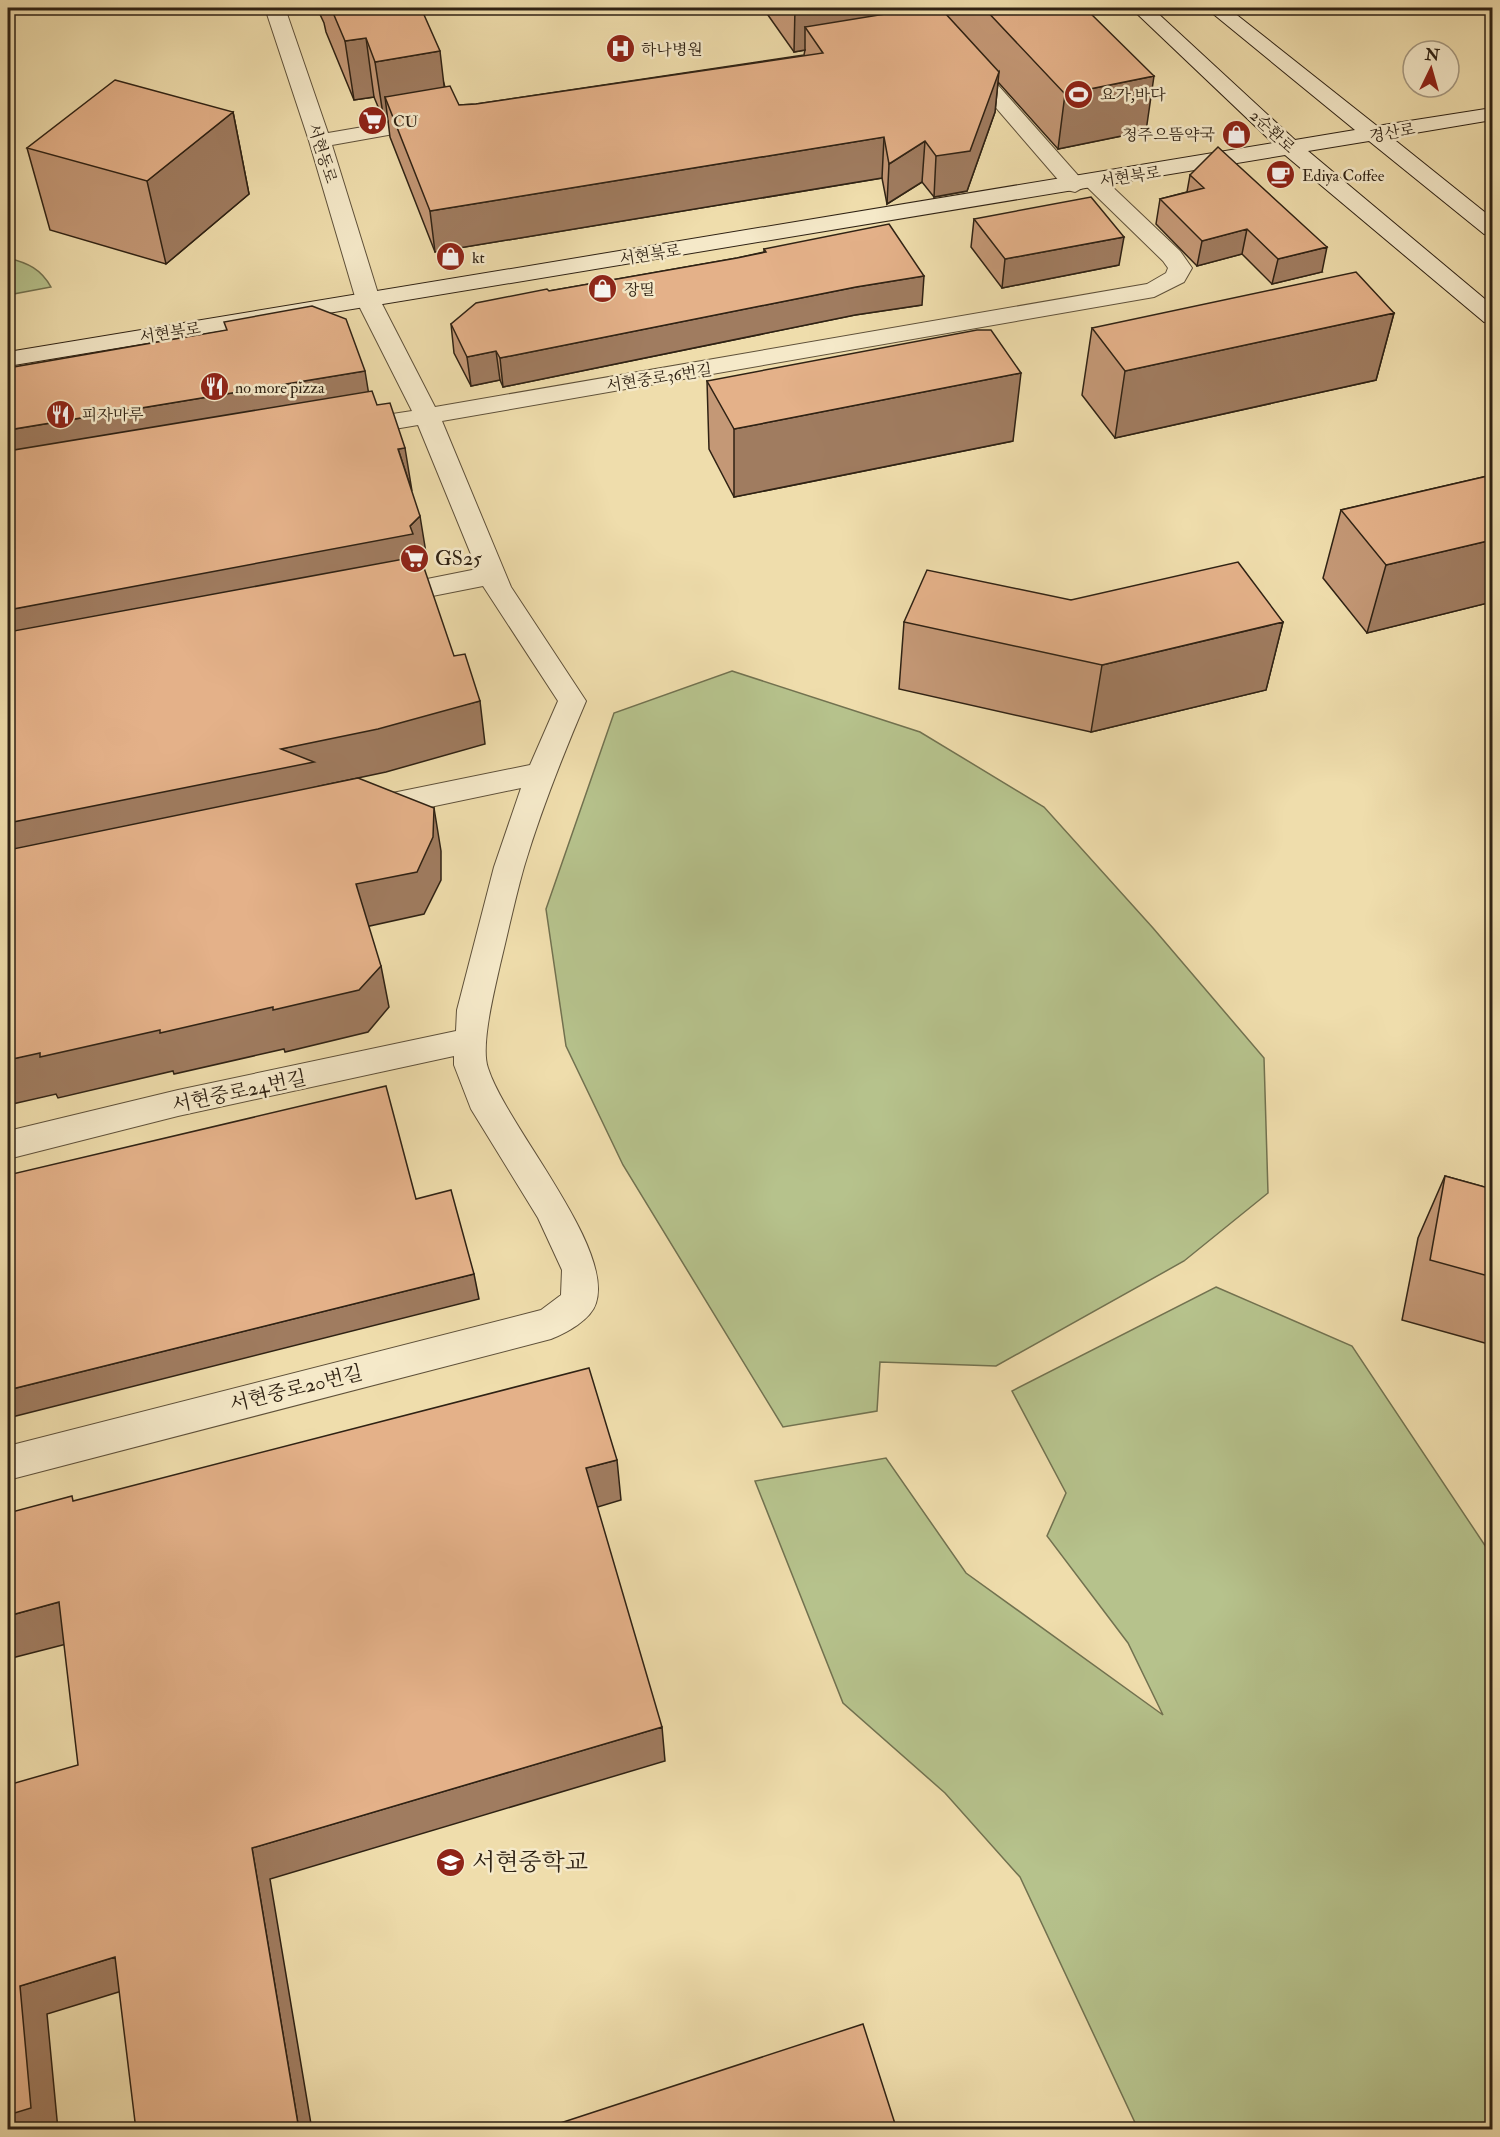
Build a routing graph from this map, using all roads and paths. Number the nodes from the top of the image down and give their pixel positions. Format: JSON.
{"nodes":[{"id":1,"x":275,"y":8,"type":"edge"},
{"id":2,"x":1216,"y":8,"type":"edge"},
{"id":3,"x":1140,"y":9,"type":"edge"},
{"id":4,"x":949,"y":44,"type":"edge"},
{"id":5,"x":1492,"y":114,"type":"edge"},
{"id":6,"x":450,"y":118,"type":"edge"},
{"id":7,"x":1374,"y":135,"type":"junction"},
{"id":8,"x":320,"y":141,"type":"junction"},
{"id":9,"x":1292,"y":149,"type":"junction"},
{"id":10,"x":1084,"y":183,"type":"junction"},
{"id":11,"x":1492,"y":229,"type":"edge"},
{"id":12,"x":368,"y":300,"type":"junction"},
{"id":13,"x":1492,"y":317,"type":"edge"},
{"id":14,"x":8,"y":359,"type":"edge"},
{"id":15,"x":427,"y":416,"type":"junction"},
{"id":16,"x":333,"y":431,"type":"edge"},
{"id":17,"x":493,"y":575,"type":"junction"},
{"id":18,"x":364,"y":600,"type":"edge"},
{"id":19,"x":541,"y":772,"type":"junction"},
{"id":20,"x":343,"y":814,"type":"edge"},
{"id":21,"x":471,"y":1040,"type":"junction"},
{"id":22,"x":8,"y":1145,"type":"edge"},
{"id":23,"x":8,"y":1463,"type":"edge"}],
"edges":[{"from":1,"to":8,"type":"street","name":"서현동로"},
{"from":2,"to":7,"type":"street"},
{"from":3,"to":9,"type":"street","name":"2순환로"},
{"from":4,"to":10,"type":"street"},
{"from":5,"to":7,"type":"street","name":"경산로"},
{"from":6,"to":8,"type":"street"},
{"from":7,"to":9,"type":"street","name":"경산로"},
{"from":7,"to":11,"type":"street"},
{"from":8,"to":12,"type":"street","name":"서현동로"},
{"from":9,"to":10,"type":"street","name":"서현북로"},
{"from":9,"to":13,"type":"street","name":"2순환로"},
{"from":10,"to":12,"type":"street","name":"서현북로"},
{"from":10,"to":15,"type":"street","name":"서현중로36번길"},
{"from":12,"to":14,"type":"street","name":"서현북로"},
{"from":12,"to":15,"type":"street","name":"서현동로"},
{"from":15,"to":16,"type":"street","name":"서현중로36번길"},
{"from":15,"to":17,"type":"street","name":"서현동로"},
{"from":17,"to":18,"type":"street"},
{"from":17,"to":19,"type":"street","name":"서현동로"},
{"from":19,"to":20,"type":"street"},
{"from":19,"to":21,"type":"street"},
{"from":21,"to":22,"type":"street","name":"서현중로24번길"},
{"from":21,"to":23,"type":"street","name":"서현중로20번길"}]}
